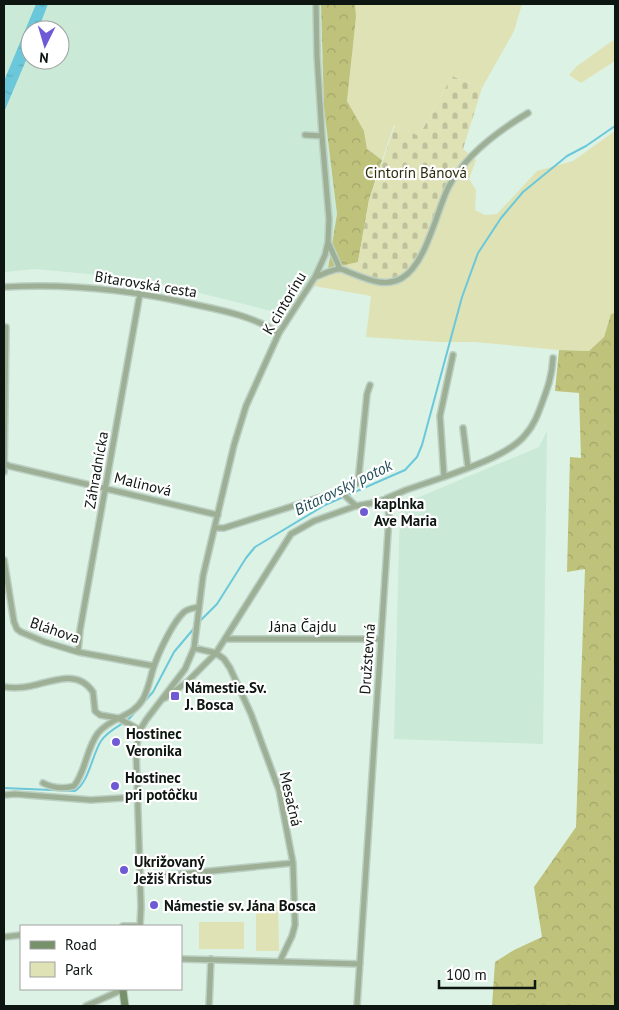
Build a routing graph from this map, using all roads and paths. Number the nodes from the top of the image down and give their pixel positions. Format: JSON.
{"nodes":[{"id":1,"x":316,"y":4,"type":"edge"},
{"id":2,"x":528,"y":113,"type":"dead end"},
{"id":3,"x":305,"y":135,"type":"dead end"},
{"id":4,"x":322,"y":136,"type":"junction"},
{"id":5,"x":328,"y":242,"type":"junction"},
{"id":6,"x":340,"y":269,"type":"junction"},
{"id":7,"x":314,"y":277,"type":"junction"},
{"id":8,"x":4,"y":287,"type":"edge"},
{"id":9,"x":140,"y":293,"type":"junction"},
{"id":10,"x":6,"y":327,"type":"dead end"},
{"id":11,"x":280,"y":332,"type":"junction"},
{"id":12,"x":453,"y":355,"type":"dead end"},
{"id":13,"x":553,"y":358,"type":"dead end"},
{"id":14,"x":370,"y":386,"type":"dead end"},
{"id":15,"x":463,"y":428,"type":"dead end"},
{"id":16,"x":4,"y":463,"type":"edge"},
{"id":17,"x":468,"y":468,"type":"junction"},
{"id":18,"x":4,"y":472,"type":"edge"},
{"id":19,"x":444,"y":477,"type":"junction"},
{"id":20,"x":106,"y":488,"type":"junction"},
{"id":21,"x":340,"y":491,"type":"junction"},
{"id":22,"x":387,"y":498,"type":"junction"},
{"id":23,"x":354,"y":504,"type":"junction"},
{"id":24,"x":218,"y":515,"type":"junction"},
{"id":25,"x":215,"y":528,"type":"junction"},
{"id":26,"x":4,"y":560,"type":"edge"},
{"id":27,"x":198,"y":607,"type":"junction"},
{"id":28,"x":225,"y":639,"type":"junction"},
{"id":29,"x":381,"y":639,"type":"junction"},
{"id":30,"x":194,"y":648,"type":"junction"},
{"id":31,"x":78,"y":652,"type":"junction"},
{"id":32,"x":216,"y":652,"type":"junction"},
{"id":33,"x":154,"y":666,"type":"junction"},
{"id":34,"x":4,"y":687,"type":"edge"},
{"id":35,"x":159,"y":703,"type":"junction"},
{"id":36,"x":120,"y":719,"type":"junction"},
{"id":37,"x":140,"y":730,"type":"junction"},
{"id":38,"x":43,"y":783,"type":"dead end"},
{"id":39,"x":4,"y":795,"type":"edge"},
{"id":40,"x":138,"y":797,"type":"junction"},
{"id":41,"x":293,"y":863,"type":"junction"},
{"id":42,"x":140,"y":878,"type":"junction"},
{"id":43,"x":139,"y":925,"type":"edge"},
{"id":44,"x":20,"y":935,"type":"edge"},
{"id":45,"x":4,"y":937,"type":"edge"},
{"id":46,"x":182,"y":959,"type":"edge"},
{"id":47,"x":211,"y":959,"type":"junction"},
{"id":48,"x":280,"y":961,"type":"junction"},
{"id":49,"x":360,"y":964,"type":"junction"},
{"id":50,"x":123,"y":990,"type":"edge"},
{"id":51,"x":86,"y":1006,"type":"edge"},
{"id":52,"x":125,"y":1006,"type":"edge"},
{"id":53,"x":209,"y":1006,"type":"edge"},
{"id":54,"x":357,"y":1006,"type":"edge"}],
"edges":[{"from":1,"to":4,"type":"street","name":"K cintorínu"},
{"from":2,"to":6,"type":"street"},
{"from":3,"to":4,"type":"street"},
{"from":4,"to":5,"type":"street","name":"K cintorínu"},
{"from":5,"to":6,"type":"street"},
{"from":5,"to":7,"type":"street","name":"K cintorínu"},
{"from":6,"to":7,"type":"street"},
{"from":7,"to":11,"type":"street","name":"K cintorínu"},
{"from":8,"to":9,"type":"street","name":"Bitarovská cesta"},
{"from":9,"to":11,"type":"street","name":"Bitarovská cesta"},
{"from":9,"to":20,"type":"street","name":"Záhradnícka"},
{"from":10,"to":16,"type":"street"},
{"from":11,"to":24,"type":"street","name":"K cintorínu"},
{"from":12,"to":19,"type":"street"},
{"from":13,"to":17,"type":"street"},
{"from":14,"to":21,"type":"street"},
{"from":15,"to":17,"type":"street"},
{"from":16,"to":18,"type":"street"},
{"from":16,"to":20,"type":"street","name":"Malinová"},
{"from":17,"to":19,"type":"street"},
{"from":19,"to":22,"type":"street"},
{"from":20,"to":24,"type":"street","name":"Malinová"},
{"from":20,"to":31,"type":"street","name":"Záhradnícka"},
{"from":21,"to":23,"type":"street"},
{"from":21,"to":25,"type":"street"},
{"from":22,"to":23,"type":"street"},
{"from":22,"to":29,"type":"street","name":"Družstevná"},
{"from":23,"to":28,"type":"street"},
{"from":24,"to":25,"type":"street","name":"K cintorínu"},
{"from":25,"to":27,"type":"street","name":"K cintorínu"},
{"from":26,"to":31,"type":"street","name":"Bláhova"},
{"from":27,"to":30,"type":"street"},
{"from":27,"to":33,"type":"street"},
{"from":28,"to":29,"type":"street","name":"Jána Čajdu"},
{"from":28,"to":32,"type":"street"},
{"from":29,"to":49,"type":"street","name":"Družstevná"},
{"from":30,"to":32,"type":"street"},
{"from":30,"to":35,"type":"street"},
{"from":31,"to":33,"type":"street","name":"Bláhova"},
{"from":32,"to":35,"type":"street"},
{"from":32,"to":41,"type":"street","name":"Mesačná"},
{"from":33,"to":36,"type":"street"},
{"from":34,"to":36,"type":"street"},
{"from":35,"to":37,"type":"street"},
{"from":36,"to":37,"type":"street"},
{"from":36,"to":38,"type":"street"},
{"from":37,"to":40,"type":"street"},
{"from":39,"to":40,"type":"street"},
{"from":40,"to":42,"type":"street"},
{"from":41,"to":42,"type":"street"},
{"from":41,"to":48,"type":"street","name":"Mesačná"},
{"from":42,"to":43,"type":"street"},
{"from":44,"to":45,"type":"street"},
{"from":46,"to":47,"type":"street"},
{"from":47,"to":48,"type":"street"},
{"from":47,"to":53,"type":"street"},
{"from":48,"to":49,"type":"street"},
{"from":49,"to":54,"type":"street","name":"Družstevná"},
{"from":50,"to":51,"type":"street"},
{"from":50,"to":52,"type":"street"}]}
